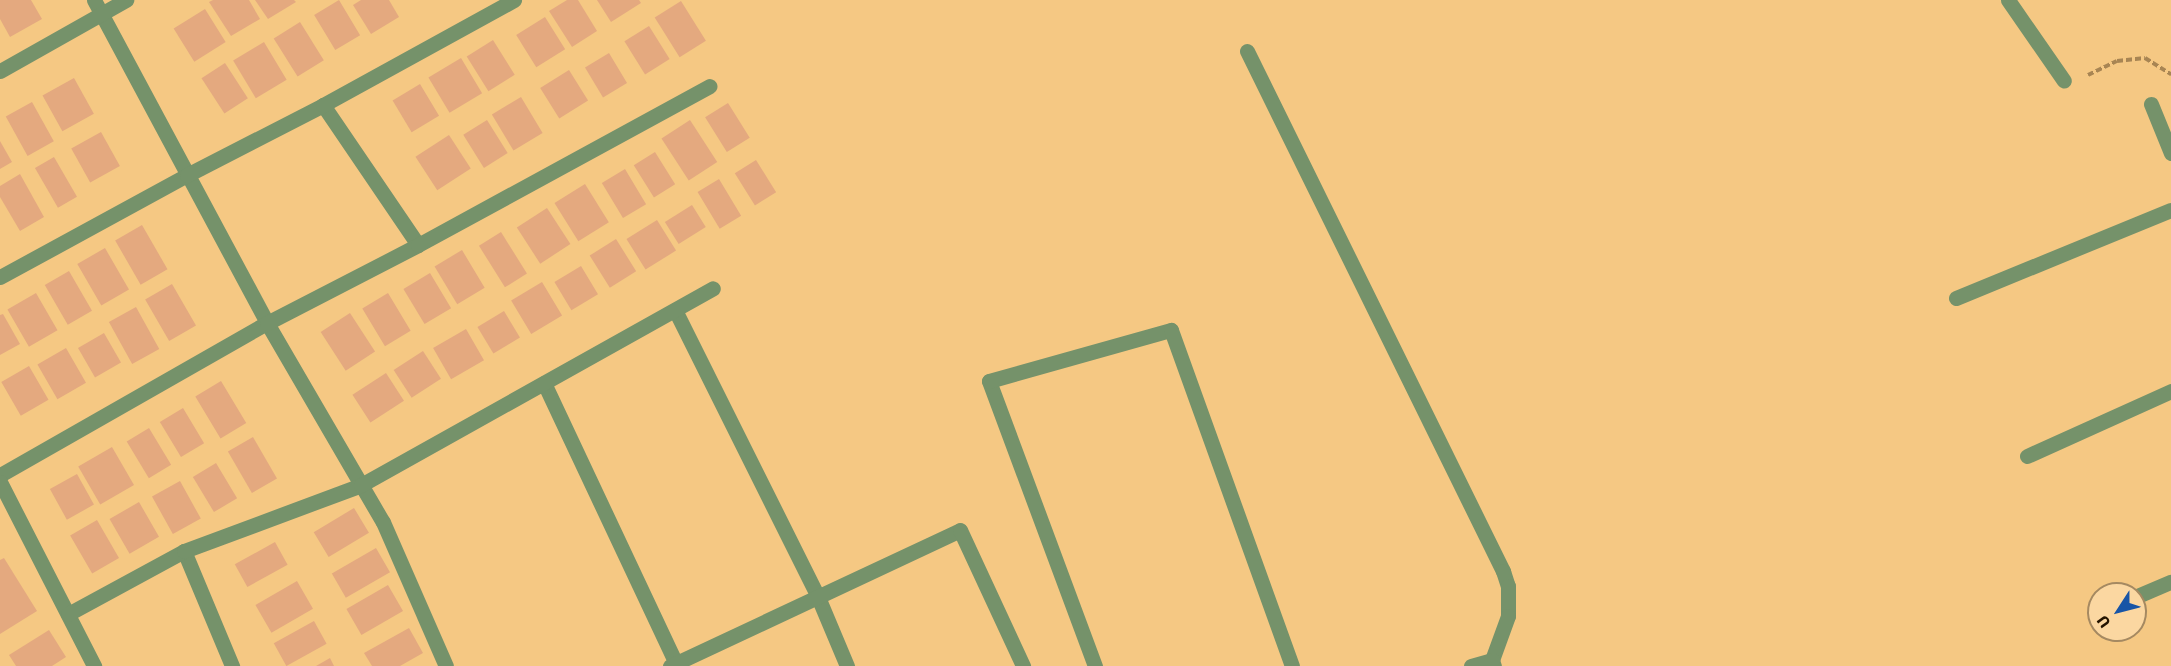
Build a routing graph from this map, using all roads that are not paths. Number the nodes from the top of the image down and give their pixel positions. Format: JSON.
{"nodes":[{"id":1,"x":126,"y":0,"type":"edge"},
{"id":2,"x":514,"y":0,"type":"edge"},
{"id":3,"x":2008,"y":0,"type":"edge"},
{"id":4,"x":98,"y":6,"type":"edge"},
{"id":5,"x":1246,"y":51,"type":"dead end"},
{"id":6,"x":0,"y":71,"type":"edge"},
{"id":7,"x":2064,"y":81,"type":"road end"},
{"id":8,"x":710,"y":86,"type":"dead end"},
{"id":9,"x":2151,"y":104,"type":"dead end"},
{"id":10,"x":323,"y":105,"type":"junction"},
{"id":11,"x":2171,"y":153,"type":"edge"},
{"id":12,"x":187,"y":175,"type":"junction"},
{"id":13,"x":2171,"y":210,"type":"edge"},
{"id":14,"x":418,"y":245,"type":"junction"},
{"id":15,"x":0,"y":277,"type":"edge"},
{"id":16,"x":713,"y":288,"type":"dead end"},
{"id":17,"x":1956,"y":298,"type":"dead end"},
{"id":18,"x":675,"y":310,"type":"junction"},
{"id":19,"x":267,"y":323,"type":"junction"},
{"id":20,"x":544,"y":383,"type":"junction"},
{"id":21,"x":2171,"y":390,"type":"edge"},
{"id":22,"x":2027,"y":456,"type":"dead end"},
{"id":23,"x":0,"y":475,"type":"edge"},
{"id":24,"x":0,"y":482,"type":"edge"},
{"id":25,"x":361,"y":485,"type":"junction"},
{"id":26,"x":184,"y":551,"type":"junction"},
{"id":27,"x":2171,"y":582,"type":"edge"},
{"id":28,"x":2147,"y":592,"type":"edge"},
{"id":29,"x":818,"y":597,"type":"junction"},
{"id":30,"x":68,"y":614,"type":"junction"},
{"id":31,"x":1493,"y":663,"type":"edge"},
{"id":32,"x":674,"y":665,"type":"edge"},
{"id":33,"x":94,"y":666,"type":"edge"},
{"id":34,"x":232,"y":666,"type":"edge"},
{"id":35,"x":446,"y":666,"type":"edge"},
{"id":36,"x":847,"y":666,"type":"edge"},
{"id":37,"x":1023,"y":666,"type":"edge"},
{"id":38,"x":1095,"y":666,"type":"edge"},
{"id":39,"x":1292,"y":666,"type":"edge"},
{"id":40,"x":1471,"y":666,"type":"edge"}],
"edges":[{"from":1,"to":4,"type":"street"},
{"from":2,"to":10,"type":"street"},
{"from":3,"to":7,"type":"street"},
{"from":4,"to":6,"type":"street"},
{"from":4,"to":12,"type":"street"},
{"from":5,"to":31,"type":"street"},
{"from":8,"to":14,"type":"street"},
{"from":9,"to":11,"type":"street"},
{"from":10,"to":12,"type":"street"},
{"from":10,"to":14,"type":"street"},
{"from":12,"to":15,"type":"street"},
{"from":12,"to":19,"type":"street"},
{"from":13,"to":17,"type":"street"},
{"from":14,"to":19,"type":"street"},
{"from":16,"to":18,"type":"street"},
{"from":18,"to":20,"type":"street"},
{"from":18,"to":29,"type":"street"},
{"from":19,"to":23,"type":"street"},
{"from":19,"to":25,"type":"street"},
{"from":20,"to":25,"type":"street"},
{"from":20,"to":32,"type":"street"},
{"from":21,"to":22,"type":"street"},
{"from":24,"to":30,"type":"street"},
{"from":25,"to":26,"type":"street"},
{"from":25,"to":35,"type":"street"},
{"from":26,"to":30,"type":"street"},
{"from":26,"to":34,"type":"street"},
{"from":27,"to":28,"type":"street"},
{"from":29,"to":32,"type":"street"},
{"from":29,"to":36,"type":"street"},
{"from":29,"to":37,"type":"street"},
{"from":30,"to":33,"type":"street"},
{"from":31,"to":40,"type":"street"},
{"from":38,"to":39,"type":"street"}]}
